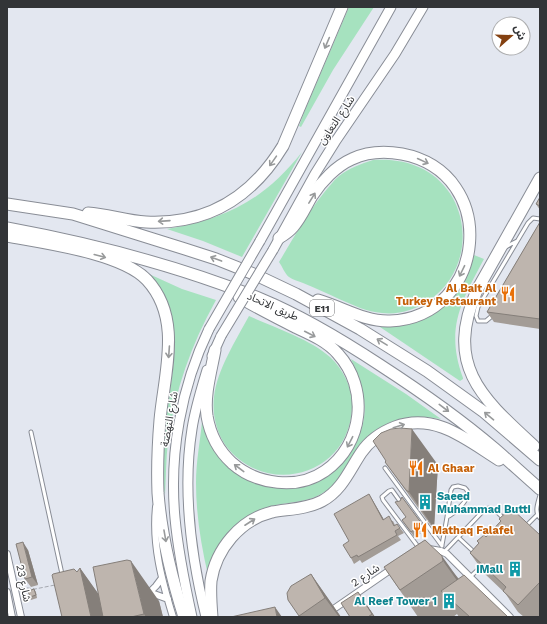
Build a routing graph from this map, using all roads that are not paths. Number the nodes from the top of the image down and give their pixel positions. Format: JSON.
{"nodes":[{"id":1,"x":342,"y":7,"type":"edge"},
{"id":2,"x":392,"y":7,"type":"edge"},
{"id":3,"x":423,"y":7,"type":"edge"},
{"id":4,"x":540,"y":178,"type":"edge"},
{"id":5,"x":7,"y":204,"type":"edge"},
{"id":6,"x":520,"y":213,"type":"junction"},
{"id":7,"x":73,"y":214,"type":"junction"},
{"id":8,"x":540,"y":219,"type":"edge"},
{"id":9,"x":7,"y":228,"type":"edge"},
{"id":10,"x":516,"y":230,"type":"dead end"},
{"id":11,"x":7,"y":236,"type":"edge"},
{"id":12,"x":516,"y":236,"type":"dead end"},
{"id":13,"x":279,"y":238,"type":"junction"},
{"id":14,"x":260,"y":241,"type":"joint"},
{"id":15,"x":518,"y":241,"type":"junction"},
{"id":16,"x":492,"y":263,"type":"junction"},
{"id":17,"x":214,"y":282,"type":"junction"},
{"id":18,"x":296,"y":294,"type":"junction"},
{"id":19,"x":496,"y":310,"type":"edge"},
{"id":20,"x":215,"y":350,"type":"junction"},
{"id":21,"x":31,"y":432,"type":"dead end"},
{"id":22,"x":540,"y":452,"type":"edge"},
{"id":23,"x":540,"y":460,"type":"edge"},
{"id":24,"x":385,"y":468,"type":"edge"},
{"id":25,"x":524,"y":475,"type":"junction"},
{"id":26,"x":540,"y":489,"type":"edge"},
{"id":27,"x":158,"y":493,"type":"junction"},
{"id":28,"x":540,"y":495,"type":"edge"},
{"id":29,"x":402,"y":504,"type":"edge"},
{"id":30,"x":537,"y":515,"type":"junction"},
{"id":31,"x":447,"y":517,"type":"junction"},
{"id":32,"x":540,"y":518,"type":"edge"},
{"id":33,"x":506,"y":524,"type":"edge"},
{"id":34,"x":520,"y":531,"type":"edge"},
{"id":35,"x":233,"y":535,"type":"junction"},
{"id":36,"x":459,"y":538,"type":"junction"},
{"id":37,"x":443,"y":550,"type":"junction"},
{"id":38,"x":418,"y":552,"type":"joint"},
{"id":39,"x":7,"y":554,"type":"edge"},
{"id":40,"x":479,"y":554,"type":"edge"},
{"id":41,"x":487,"y":562,"type":"edge"},
{"id":42,"x":400,"y":563,"type":"edge"},
{"id":43,"x":63,"y":576,"type":"edge"},
{"id":44,"x":470,"y":577,"type":"junction"},
{"id":45,"x":162,"y":578,"type":"junction"},
{"id":46,"x":7,"y":592,"type":"edge"},
{"id":47,"x":149,"y":593,"type":"junction"},
{"id":48,"x":142,"y":594,"type":"dead end"},
{"id":49,"x":168,"y":599,"type":"junction"},
{"id":50,"x":493,"y":601,"type":"junction"},
{"id":51,"x":487,"y":605,"type":"edge"},
{"id":52,"x":12,"y":617,"type":"edge"},
{"id":53,"x":21,"y":617,"type":"edge"},
{"id":54,"x":173,"y":617,"type":"edge"},
{"id":55,"x":184,"y":617,"type":"edge"},
{"id":56,"x":192,"y":617,"type":"edge"},
{"id":57,"x":206,"y":617,"type":"edge"},
{"id":58,"x":212,"y":617,"type":"edge"},
{"id":59,"x":219,"y":617,"type":"edge"},
{"id":60,"x":322,"y":617,"type":"edge"},
{"id":61,"x":510,"y":617,"type":"edge"}],
"edges":[{"from":1,"to":7,"type":"highway","one_way":true},
{"from":2,"to":14,"type":"main road","name":"شارع التعاون"},
{"from":3,"to":13,"type":"main road","name":"شارع التعاون"},
{"from":4,"to":6,"type":"highway"},
{"from":5,"to":7,"type":"highway","name":"طريق الاتحاد","number":"E11"},
{"from":6,"to":10,"type":"lane"},
{"from":6,"to":16,"type":"highway"},
{"from":18,"to":7,"type":"highway","name":"طريق الاتحاد","number":"E11","one_way":true},
{"from":8,"to":15,"type":"lane"},
{"from":9,"to":17,"type":"highway","name":"طريق الاتحاد","number":"E11"},
{"from":11,"to":27,"type":"highway","one_way":true},
{"from":12,"to":15,"type":"lane"},
{"from":13,"to":18,"type":"highway","one_way":true},
{"from":13,"to":20,"type":"main road","name":"شارع التعاون","bridge":true},
{"from":14,"to":56,"type":"main road","name":"شارع النهضة","bridge":true},
{"from":15,"to":16,"type":"lane"},
{"from":15,"to":19,"type":"lane"},
{"from":16,"to":22,"type":"highway"},
{"from":17,"to":20,"type":"highway","one_way":true},
{"from":17,"to":25,"type":"highway","name":"طريق الاتحاد","number":"E11","one_way":true},
{"from":23,"to":18,"type":"highway","name":"طريق الاتحاد","number":"E11","one_way":true},
{"from":20,"to":57,"type":"main road"},
{"from":21,"to":43,"type":"lane"},
{"from":24,"to":37,"type":"lane"},
{"from":25,"to":26,"type":"highway","name":"طريق الاتحاد","number":"E11"},
{"from":35,"to":25,"type":"highway","one_way":true},
{"from":27,"to":45,"type":"street"},
{"from":27,"to":55,"type":"highway","one_way":true},
{"from":28,"to":30,"type":"lane"},
{"from":29,"to":38,"type":"lane"},
{"from":30,"to":32,"type":"lane"},
{"from":30,"to":34,"type":"lane"},
{"from":31,"to":31,"type":"lane"},
{"from":31,"to":37,"type":"lane"},
{"from":33,"to":36,"type":"lane"},
{"from":35,"to":58,"type":"highway"},
{"from":35,"to":59,"type":"highway"},
{"from":36,"to":37,"type":"lane"},
{"from":36,"to":40,"type":"lane"},
{"from":37,"to":38,"type":"street"},
{"from":37,"to":44,"type":"street"},
{"from":39,"to":53,"type":"street","name":"شارع 23"},
{"from":41,"to":44,"type":"lane"},
{"from":42,"to":60,"type":"street","name":"شارع 2"},
{"from":44,"to":50,"type":"street"},
{"from":45,"to":47,"type":"street"},
{"from":45,"to":49,"type":"street"},
{"from":46,"to":52,"type":"street","name":"شارع 23"},
{"from":47,"to":48,"type":"street"},
{"from":47,"to":49,"type":"street"},
{"from":49,"to":54,"type":"street"},
{"from":50,"to":51,"type":"street"},
{"from":50,"to":61,"type":"street"}]}
